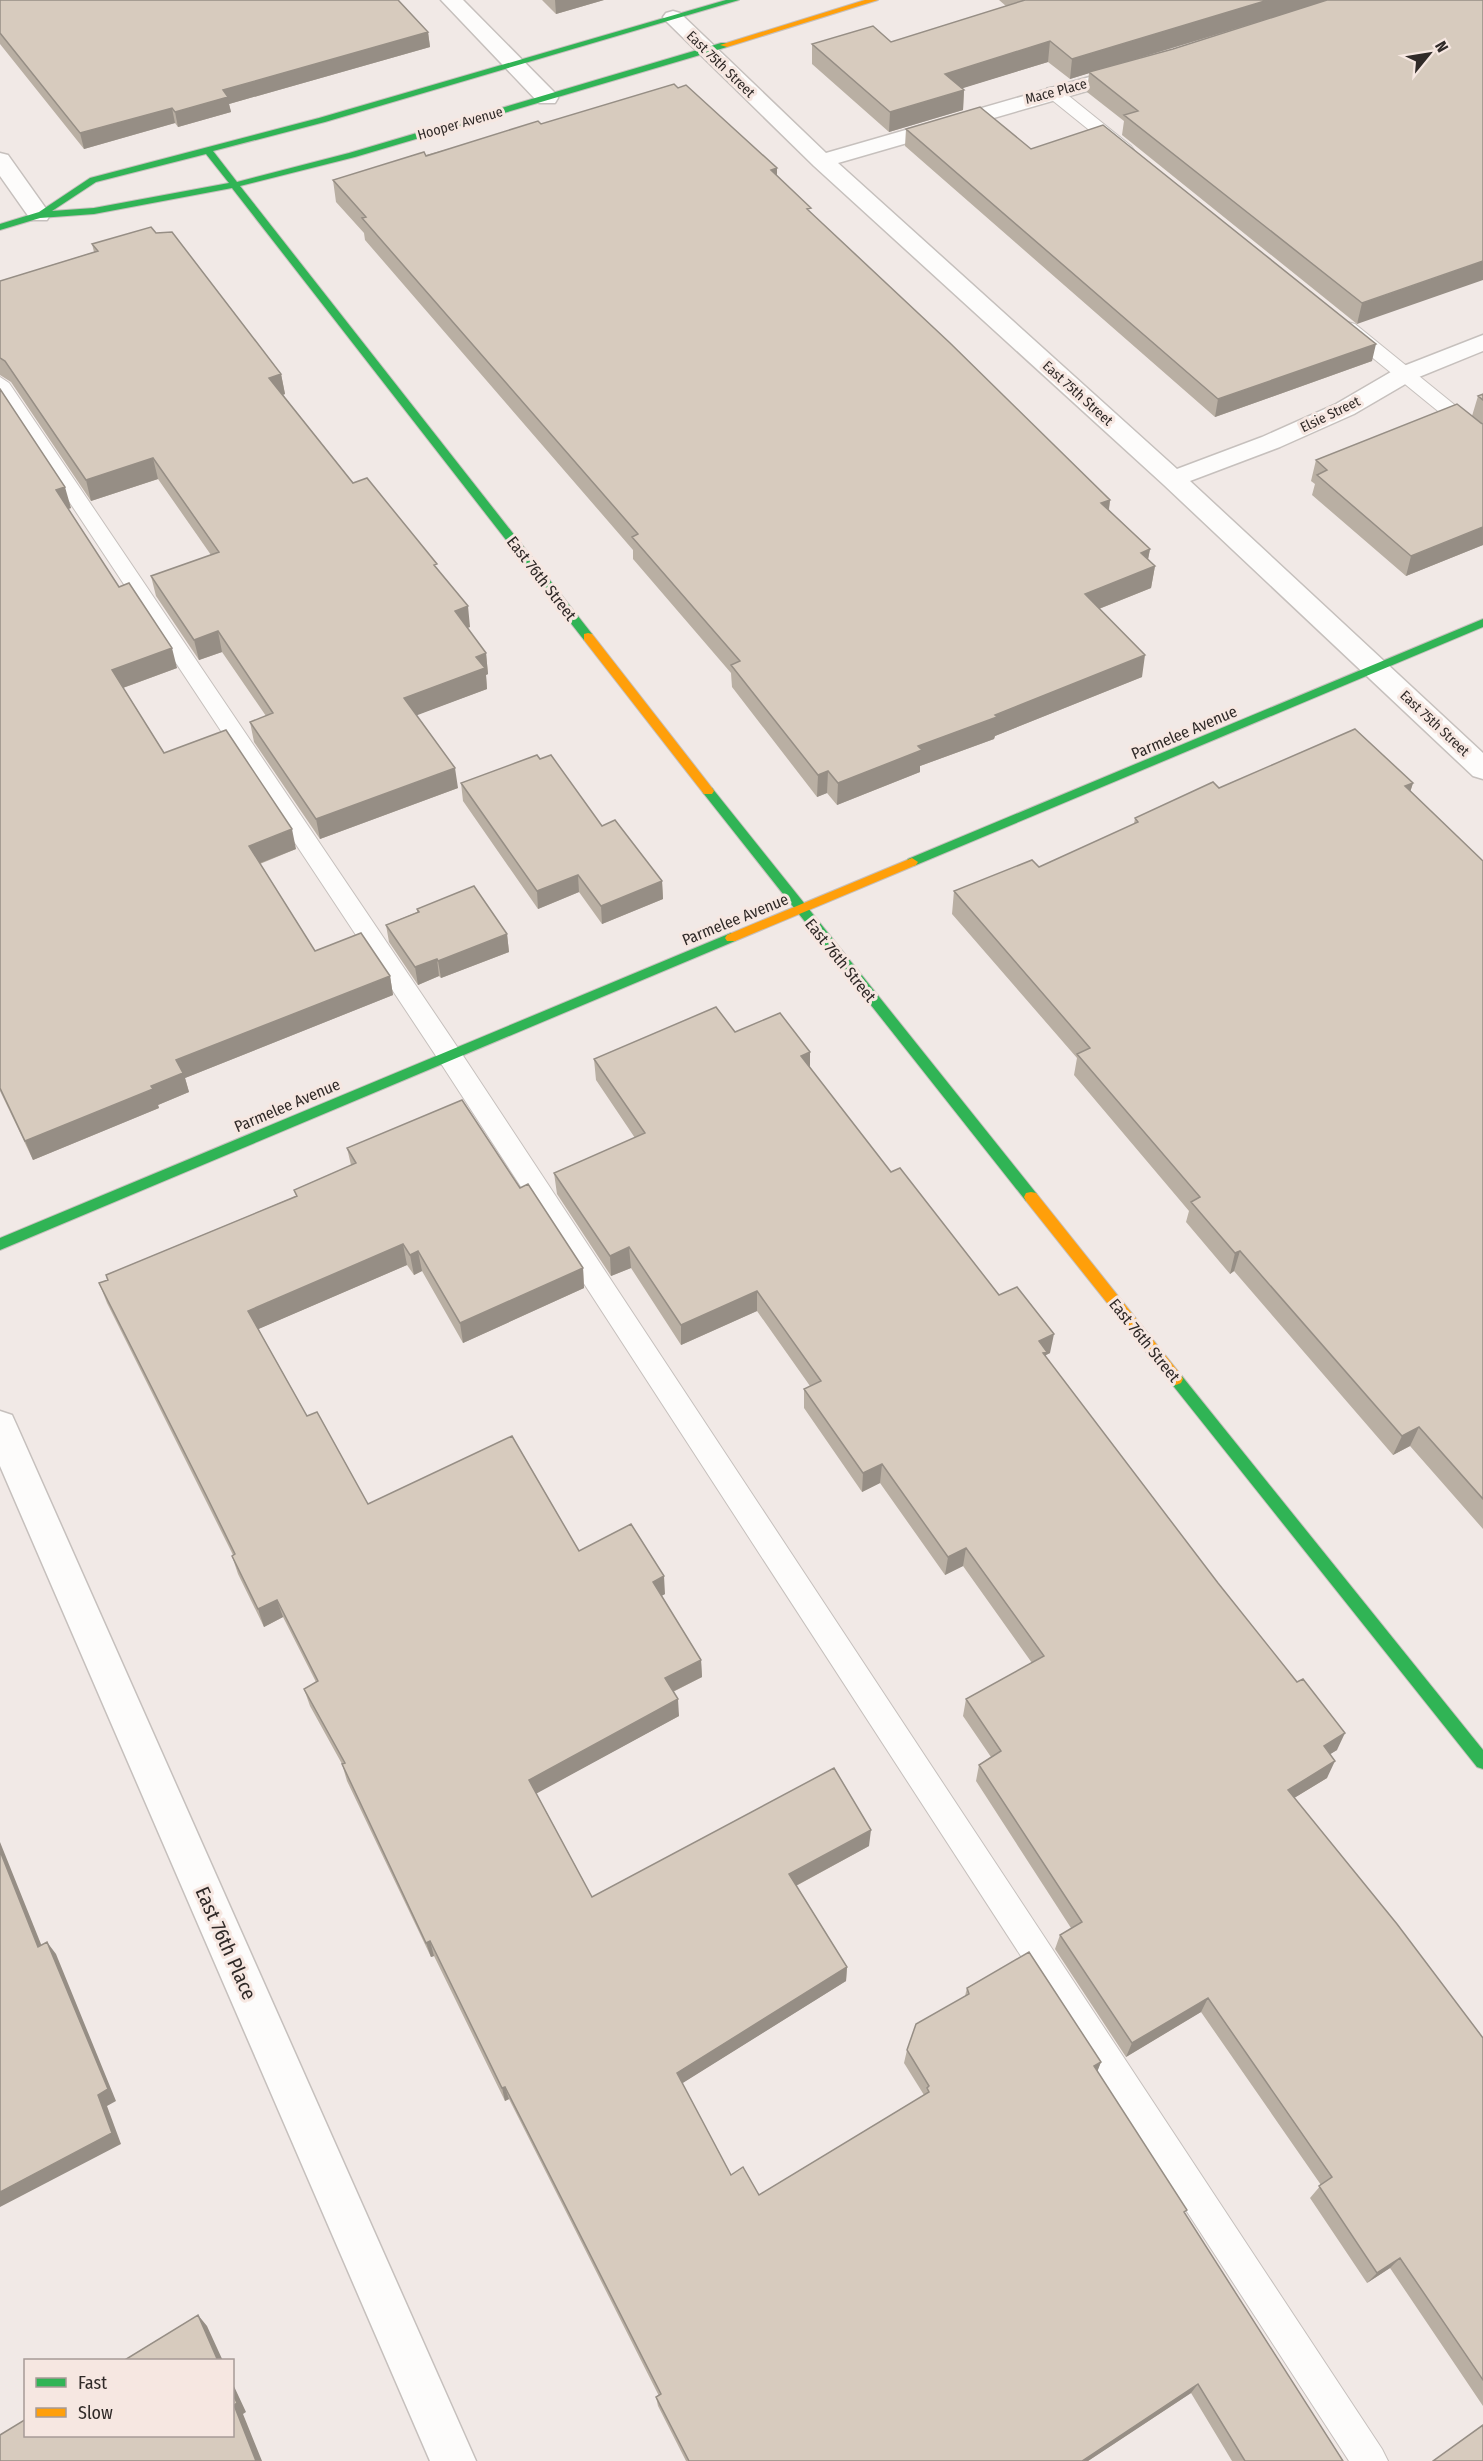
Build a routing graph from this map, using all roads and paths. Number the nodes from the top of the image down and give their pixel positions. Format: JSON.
{"nodes":[{"id":1,"x":451,"y":0,"type":"edge"},
{"id":2,"x":735,"y":0,"type":"edge"},
{"id":3,"x":874,"y":0,"type":"edge"},
{"id":4,"x":673,"y":18,"type":"junction"},
{"id":5,"x":707,"y":50,"type":"junction"},
{"id":6,"x":515,"y":64,"type":"junction"},
{"id":7,"x":1151,"y":66,"type":"edge"},
{"id":8,"x":1053,"y":92,"type":"junction"},
{"id":9,"x":547,"y":98,"type":"junction"},
{"id":10,"x":209,"y":152,"type":"junction"},
{"id":11,"x":1136,"y":158,"type":"edge"},
{"id":12,"x":0,"y":160,"type":"edge"},
{"id":13,"x":822,"y":161,"type":"junction"},
{"id":14,"x":234,"y":185,"type":"junction"},
{"id":15,"x":39,"y":215,"type":"junction"},
{"id":16,"x":0,"y":227,"type":"edge"},
{"id":17,"x":1330,"y":315,"type":"edge"},
{"id":18,"x":1483,"y":342,"type":"edge"},
{"id":19,"x":1405,"y":374,"type":"junction"},
{"id":20,"x":0,"y":383,"type":"edge"},
{"id":21,"x":1483,"y":438,"type":"edge"},
{"id":22,"x":1173,"y":479,"type":"junction"},
{"id":23,"x":1483,"y":623,"type":"edge"},
{"id":24,"x":1377,"y":669,"type":"junction"},
{"id":25,"x":1483,"y":769,"type":"edge"},
{"id":26,"x":801,"y":910,"type":"junction"},
{"id":27,"x":449,"y":1055,"type":"junction"},
{"id":28,"x":0,"y":1244,"type":"edge"},
{"id":29,"x":0,"y":1426,"type":"edge"},
{"id":30,"x":1483,"y":1762,"type":"edge"},
{"id":31,"x":453,"y":2461,"type":"edge"},
{"id":32,"x":1370,"y":2461,"type":"edge"}],
"edges":[{"from":1,"to":6,"type":"street"},
{"from":2,"to":4,"type":"street","name":"Hooper Avenue"},
{"from":3,"to":5,"type":"street","name":"Hooper Avenue"},
{"from":4,"to":5,"type":"street","name":"East 75th Street"},
{"from":4,"to":6,"type":"street","name":"Hooper Avenue"},
{"from":5,"to":9,"type":"street","name":"Hooper Avenue"},
{"from":5,"to":13,"type":"street","name":"East 75th Street"},
{"from":6,"to":9,"type":"street"},
{"from":6,"to":10,"type":"street","name":"Hooper Avenue"},
{"from":7,"to":8,"type":"street","name":"Mace Place"},
{"from":8,"to":11,"type":"lane"},
{"from":8,"to":13,"type":"street","name":"Mace Place"},
{"from":9,"to":14,"type":"street","name":"Hooper Avenue"},
{"from":10,"to":14,"type":"street","name":"East 76th Street"},
{"from":10,"to":15,"type":"street","name":"Hooper Avenue"},
{"from":12,"to":15,"type":"street"},
{"from":13,"to":22,"type":"street","name":"East 75th Street"},
{"from":14,"to":15,"type":"street","name":"Hooper Avenue"},
{"from":14,"to":26,"type":"street","name":"East 76th Street"},
{"from":15,"to":16,"type":"street","name":"Hooper Avenue"},
{"from":17,"to":19,"type":"lane"},
{"from":18,"to":19,"type":"street","name":"Elsie Street"},
{"from":19,"to":21,"type":"lane"},
{"from":19,"to":22,"type":"street","name":"Elsie Street"},
{"from":20,"to":27,"type":"lane"},
{"from":22,"to":24,"type":"street","name":"East 75th Street"},
{"from":23,"to":24,"type":"street","name":"Parmelee Avenue"},
{"from":24,"to":25,"type":"street","name":"East 75th Street"},
{"from":24,"to":26,"type":"street","name":"Parmelee Avenue"},
{"from":26,"to":27,"type":"street","name":"Parmelee Avenue"},
{"from":26,"to":30,"type":"street","name":"East 76th Street"},
{"from":27,"to":28,"type":"street","name":"Parmelee Avenue"},
{"from":27,"to":32,"type":"lane"},
{"from":29,"to":31,"type":"street","name":"East 76th Place"}]}
